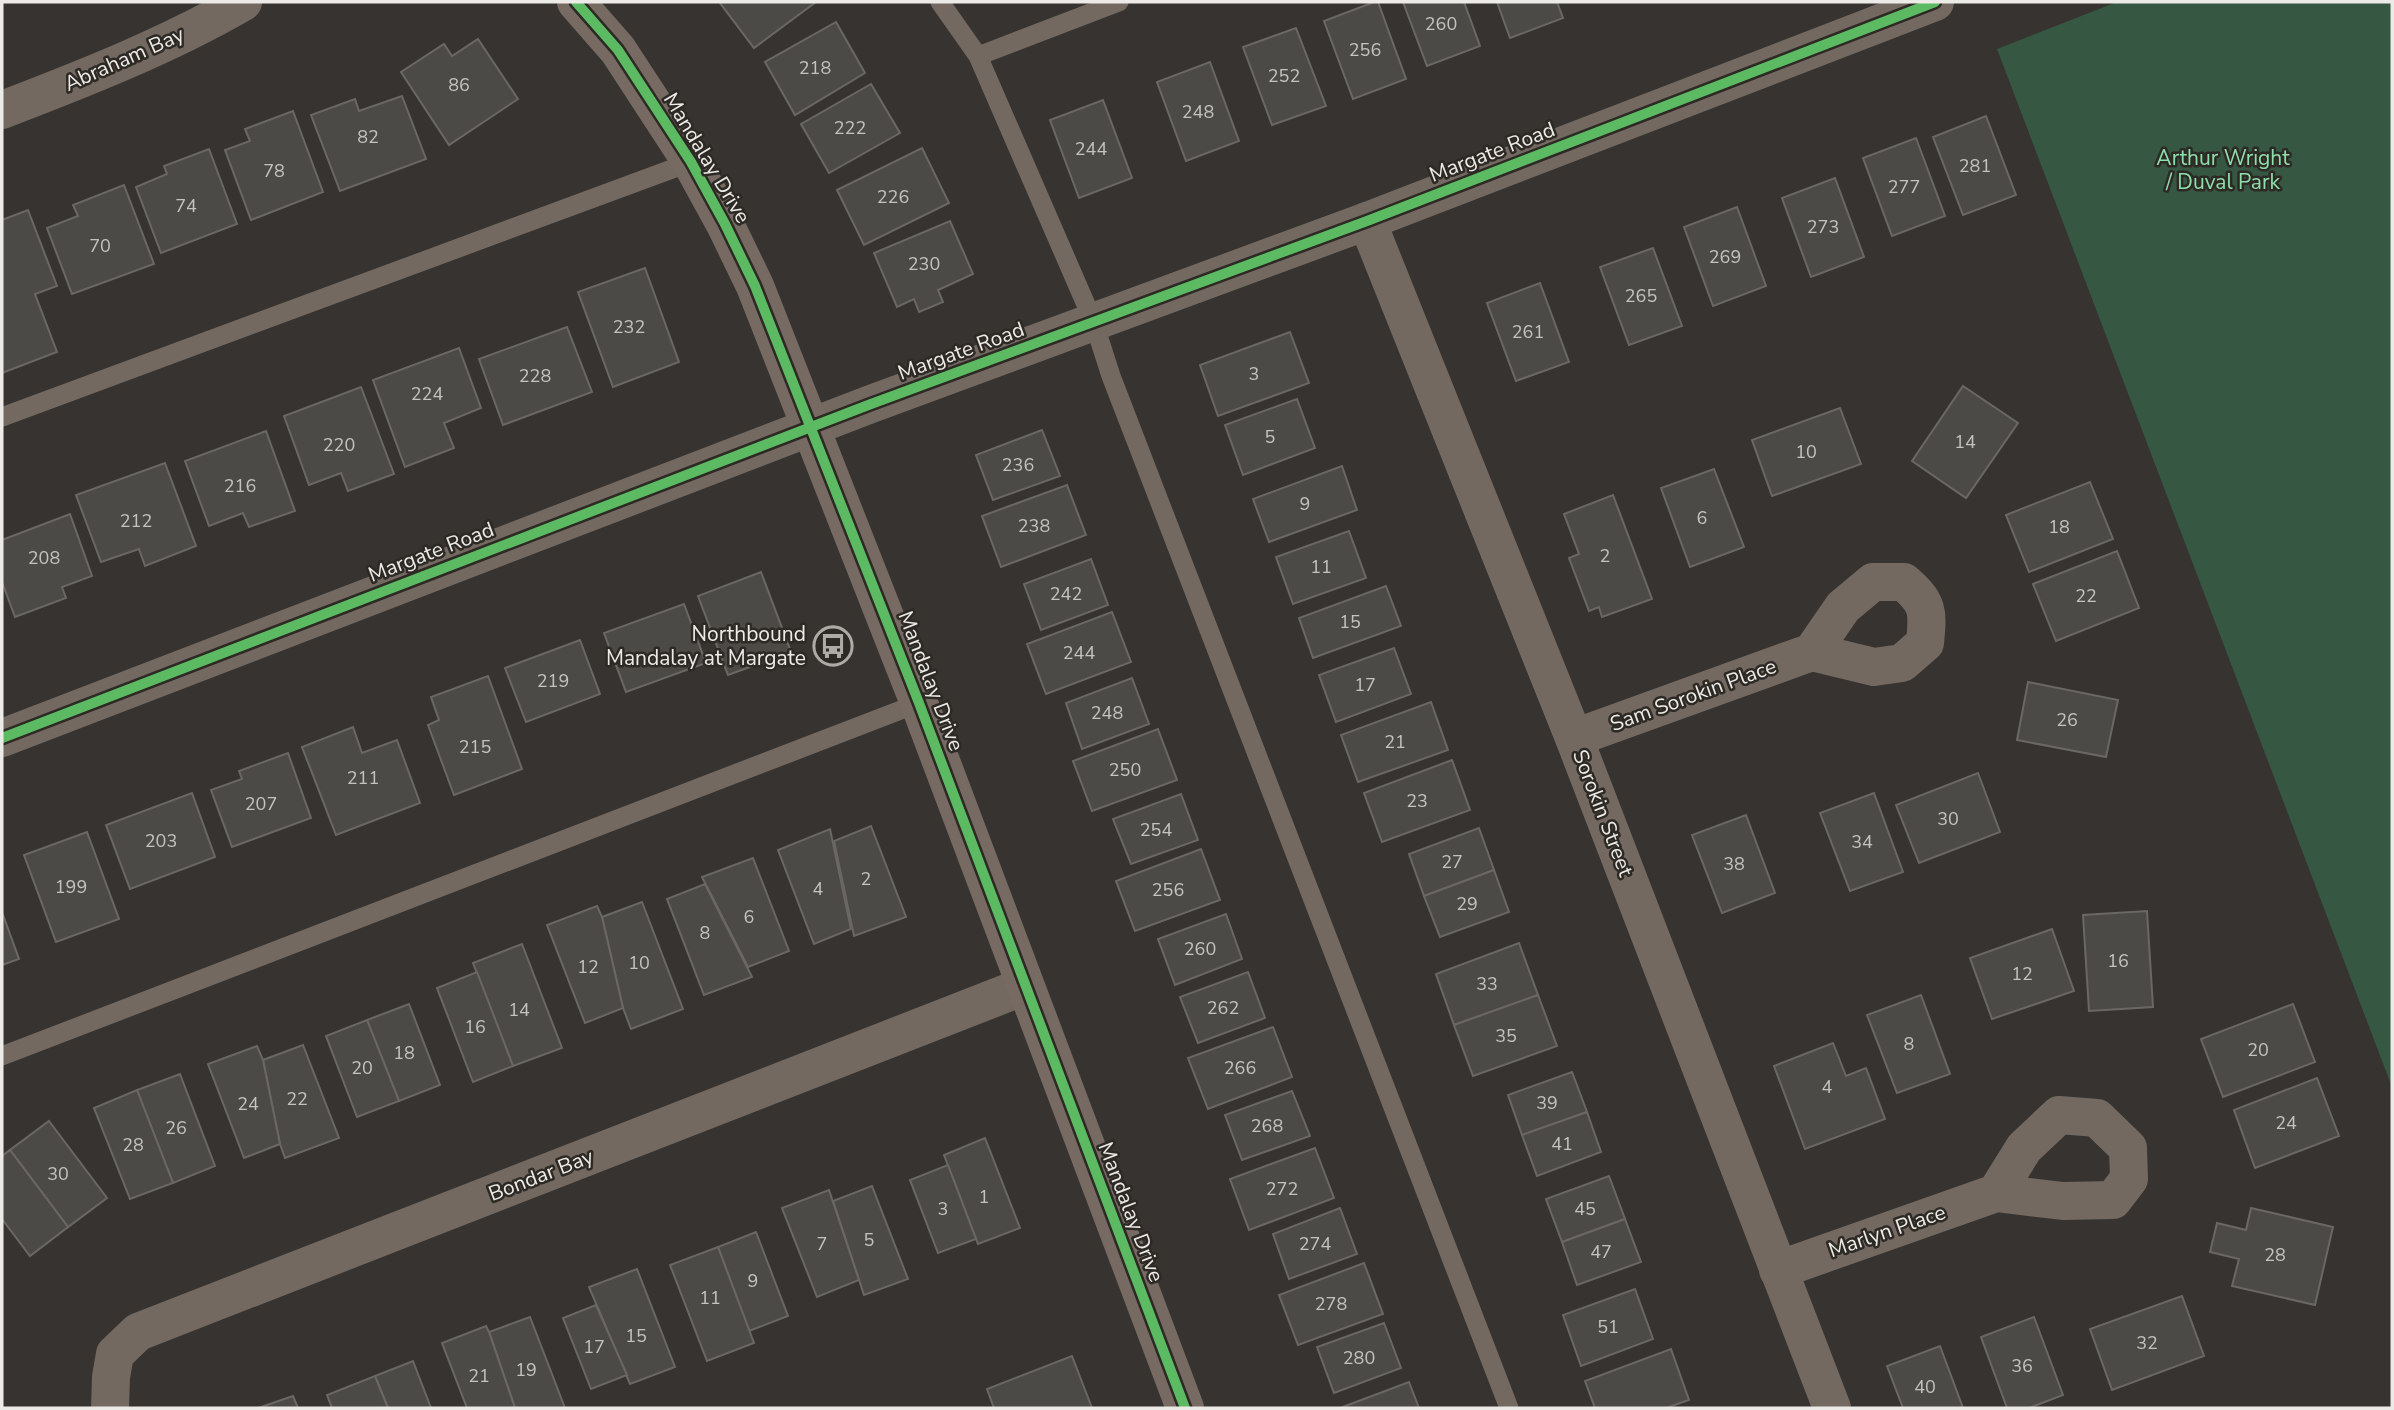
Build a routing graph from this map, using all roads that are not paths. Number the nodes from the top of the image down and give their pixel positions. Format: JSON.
{"nodes":[{"id":1,"x":243,"y":2,"type":"edge"},
{"id":2,"x":576,"y":2,"type":"edge"},
{"id":3,"x":940,"y":2,"type":"edge"},
{"id":4,"x":1119,"y":2,"type":"edge"},
{"id":5,"x":1935,"y":2,"type":"edge"},
{"id":6,"x":978,"y":56,"type":"junction"},
{"id":7,"x":2,"y":110,"type":"edge"},
{"id":8,"x":691,"y":162,"type":"junction"},
{"id":9,"x":1367,"y":221,"type":"junction"},
{"id":10,"x":1094,"y":323,"type":"junction"},
{"id":11,"x":2,"y":417,"type":"edge"},
{"id":12,"x":810,"y":428,"type":"junction"},
{"id":13,"x":1812,"y":652,"type":"dead end"},
{"id":14,"x":919,"y":703,"type":"junction"},
{"id":15,"x":2,"y":738,"type":"edge"},
{"id":16,"x":1574,"y":738,"type":"junction"},
{"id":17,"x":1025,"y":986,"type":"junction"},
{"id":18,"x":2,"y":1056,"type":"edge"},
{"id":19,"x":1996,"y":1193,"type":"dead end"},
{"id":20,"x":1778,"y":1269,"type":"junction"},
{"id":21,"x":110,"y":1408,"type":"edge"},
{"id":22,"x":1185,"y":1408,"type":"edge"},
{"id":23,"x":1509,"y":1408,"type":"edge"},
{"id":24,"x":1832,"y":1408,"type":"edge"}],
"edges":[{"from":1,"to":7,"type":"street","name":"Abraham Bay"},
{"from":2,"to":8,"type":"street","name":"Mandalay Drive"},
{"from":3,"to":6,"type":"lane"},
{"from":4,"to":6,"type":"lane"},
{"from":5,"to":9,"type":"street","name":"Margate Road"},
{"from":6,"to":10,"type":"lane"},
{"from":8,"to":11,"type":"lane"},
{"from":8,"to":12,"type":"street","name":"Mandalay Drive"},
{"from":9,"to":10,"type":"street","name":"Margate Road"},
{"from":9,"to":16,"type":"street","name":"Sorokin Street"},
{"from":10,"to":12,"type":"street","name":"Margate Road"},
{"from":10,"to":23,"type":"lane"},
{"from":12,"to":14,"type":"street","name":"Mandalay Drive"},
{"from":12,"to":15,"type":"street","name":"Margate Road"},
{"from":13,"to":16,"type":"street","name":"Sam Sorokin Place"},
{"from":14,"to":17,"type":"street","name":"Mandalay Drive"},
{"from":14,"to":18,"type":"lane"},
{"from":16,"to":20,"type":"street","name":"Sorokin Street"},
{"from":17,"to":21,"type":"street","name":"Bondar Bay"},
{"from":17,"to":22,"type":"street","name":"Mandalay Drive"},
{"from":19,"to":20,"type":"street","name":"Marlyn Place"},
{"from":20,"to":24,"type":"street","name":"Sorokin Street"}]}
